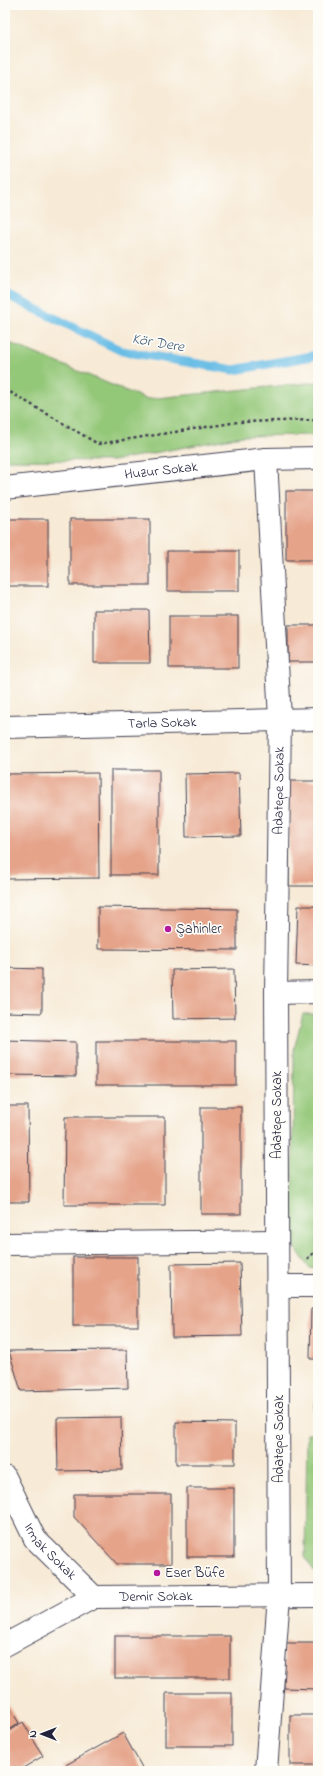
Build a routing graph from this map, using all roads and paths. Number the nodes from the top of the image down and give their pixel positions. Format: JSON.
{"nodes":[{"id":1,"x":5,"y":389,"type":"edge"},
{"id":2,"x":318,"y":420,"type":"edge"},
{"id":3,"x":318,"y":458,"type":"edge"},
{"id":4,"x":266,"y":459,"type":"junction"},
{"id":5,"x":5,"y":488,"type":"edge"},
{"id":6,"x":280,"y":719,"type":"junction"},
{"id":7,"x":318,"y":719,"type":"edge"},
{"id":8,"x":5,"y":727,"type":"edge"},
{"id":9,"x":318,"y":992,"type":"edge"},
{"id":10,"x":276,"y":993,"type":"junction"},
{"id":11,"x":277,"y":1241,"type":"junction"},
{"id":12,"x":5,"y":1244,"type":"edge"},
{"id":13,"x":278,"y":1286,"type":"junction"},
{"id":14,"x":318,"y":1286,"type":"edge"},
{"id":15,"x":5,"y":1477,"type":"edge"},
{"id":16,"x":279,"y":1595,"type":"junction"},
{"id":17,"x":318,"y":1595,"type":"edge"},
{"id":18,"x":94,"y":1597,"type":"junction"},
{"id":19,"x":5,"y":1645,"type":"edge"},
{"id":20,"x":266,"y":1771,"type":"edge"}],
"edges":[{"from":1,"to":2,"type":"path"},
{"from":3,"to":4,"type":"street","name":"Huzur Sokak"},
{"from":4,"to":5,"type":"street","name":"Huzur Sokak"},
{"from":4,"to":6,"type":"street","name":"Adatepe Sokak"},
{"from":6,"to":7,"type":"street","name":"Tarla Sokak"},
{"from":6,"to":8,"type":"street","name":"Tarla Sokak"},
{"from":6,"to":10,"type":"street","name":"Adatepe Sokak"},
{"from":9,"to":10,"type":"street"},
{"from":10,"to":11,"type":"street","name":"Adatepe Sokak"},
{"from":11,"to":12,"type":"street"},
{"from":11,"to":13,"type":"street","name":"Adatepe Sokak"},
{"from":13,"to":14,"type":"street"},
{"from":13,"to":16,"type":"street","name":"Adatepe Sokak"},
{"from":15,"to":18,"type":"street","name":"Irmak Sokak"},
{"from":16,"to":17,"type":"street","name":"Demir Sokak"},
{"from":16,"to":18,"type":"street","name":"Demir Sokak"},
{"from":16,"to":20,"type":"street","name":"Adatepe Sokak"},
{"from":18,"to":19,"type":"street","name":"Demir Sokak"}]}
